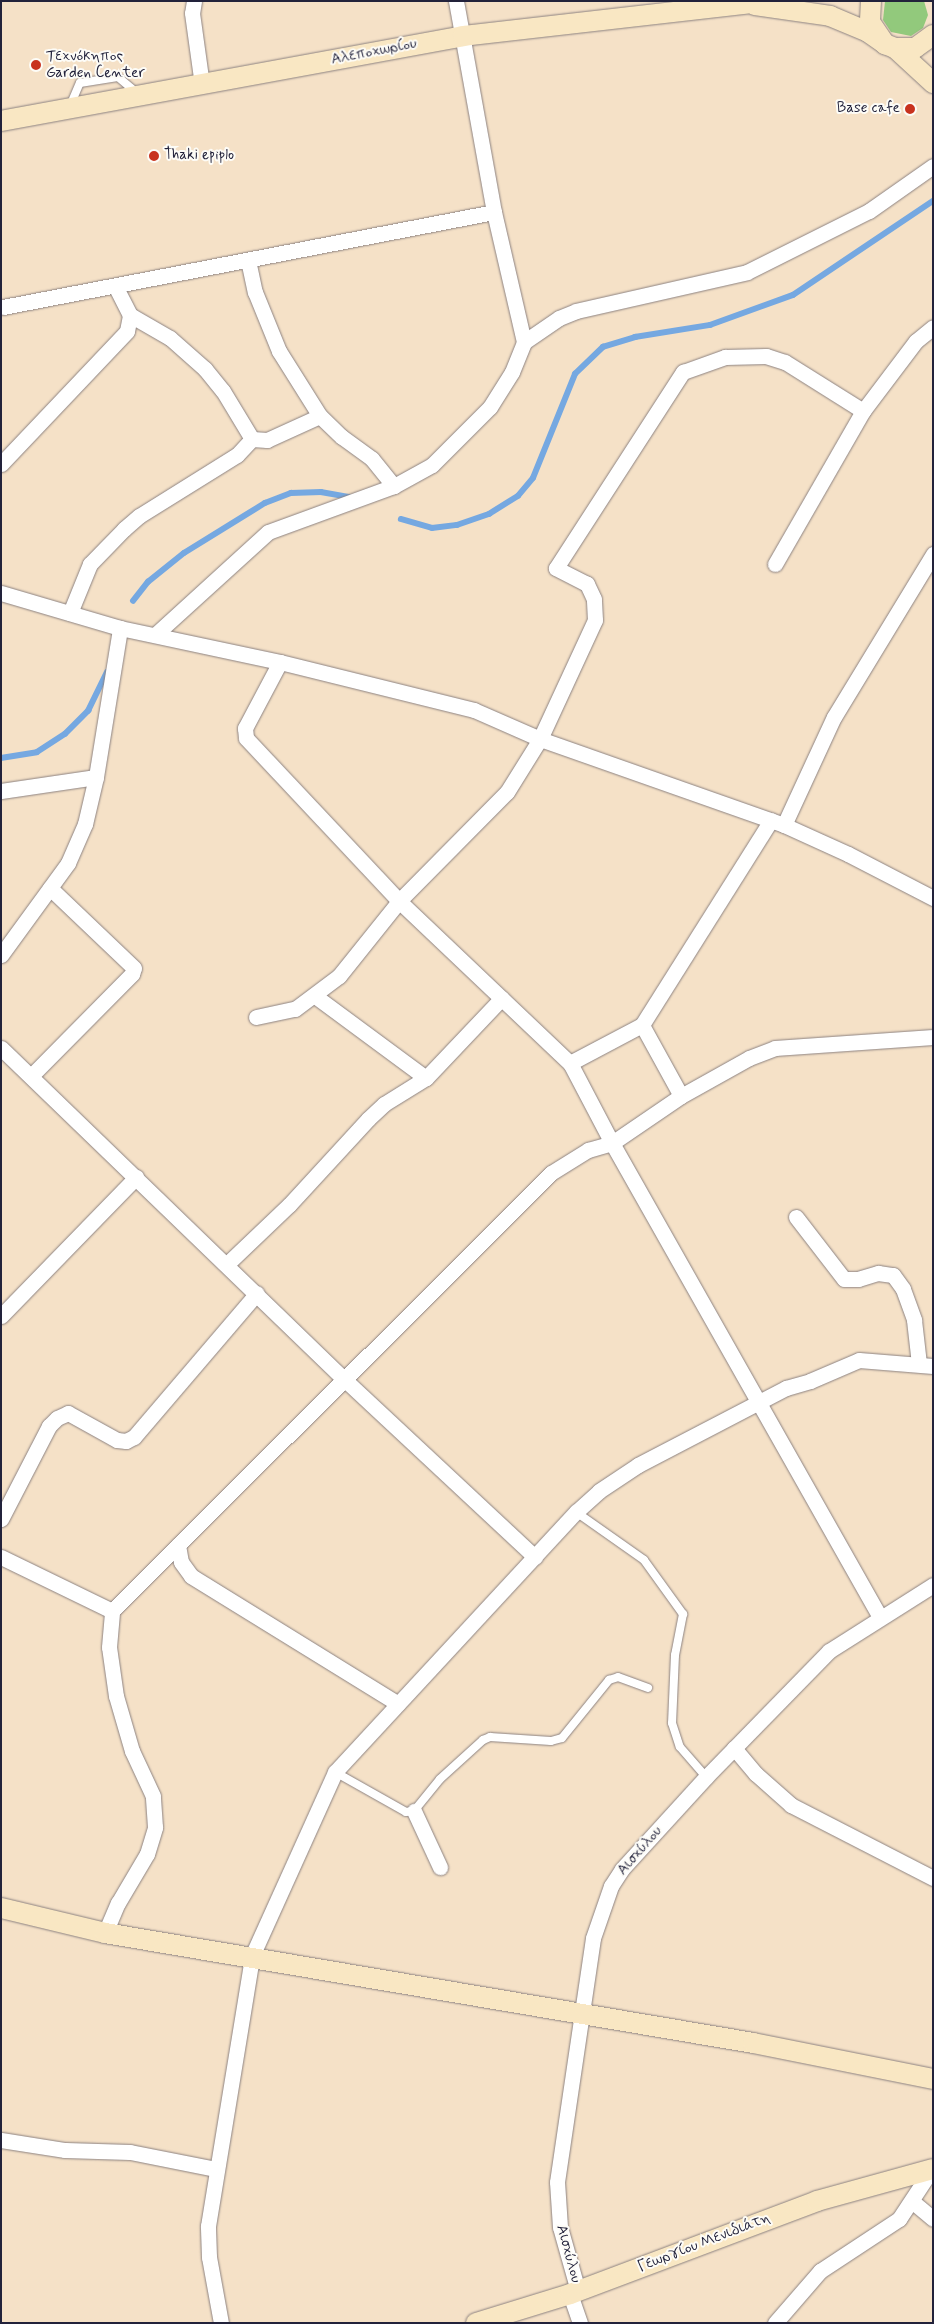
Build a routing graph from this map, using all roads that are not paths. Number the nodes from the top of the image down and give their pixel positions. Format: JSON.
{"nodes":[{"id":1,"x":194,"y":1,"type":"edge"},
{"id":2,"x":456,"y":1,"type":"edge"},
{"id":3,"x":871,"y":1,"type":"edge"},
{"id":4,"x":759,"y":3,"type":"edge"},
{"id":5,"x":933,"y":35,"type":"edge"},
{"id":6,"x":463,"y":36,"type":"junction"},
{"id":7,"x":890,"y":46,"type":"junction"},
{"id":8,"x":933,"y":83,"type":"edge"},
{"id":9,"x":202,"y":84,"type":"junction"},
{"id":10,"x":1,"y":122,"type":"edge"},
{"id":11,"x":933,"y":166,"type":"edge"},
{"id":12,"x":494,"y":212,"type":"junction"},
{"id":13,"x":248,"y":260,"type":"junction"},
{"id":14,"x":116,"y":287,"type":"junction"},
{"id":15,"x":3,"y":308,"type":"dead end"},
{"id":16,"x":130,"y":315,"type":"junction"},
{"id":17,"x":933,"y":327,"type":"edge"},
{"id":18,"x":524,"y":342,"type":"junction"},
{"id":19,"x":863,"y":411,"type":"junction"},
{"id":20,"x":320,"y":416,"type":"junction"},
{"id":21,"x":252,"y":440,"type":"junction"},
{"id":22,"x":1,"y":464,"type":"edge"},
{"id":23,"x":394,"y":486,"type":"junction"},
{"id":24,"x":933,"y":554,"type":"edge"},
{"id":25,"x":775,"y":564,"type":"dead end"},
{"id":26,"x":1,"y":593,"type":"edge"},
{"id":27,"x":70,"y":613,"type":"junction"},
{"id":28,"x":120,"y":628,"type":"junction"},
{"id":29,"x":156,"y":634,"type":"junction"},
{"id":30,"x":280,"y":662,"type":"junction"},
{"id":31,"x":540,"y":739,"type":"junction"},
{"id":32,"x":96,"y":777,"type":"junction"},
{"id":33,"x":1,"y":790,"type":"edge"},
{"id":34,"x":778,"y":823,"type":"junction"},
{"id":35,"x":50,"y":888,"type":"junction"},
{"id":36,"x":933,"y":898,"type":"edge"},
{"id":37,"x":399,"y":901,"type":"junction"},
{"id":38,"x":1,"y":955,"type":"edge"},
{"id":39,"x":315,"y":996,"type":"junction"},
{"id":40,"x":502,"y":998,"type":"junction"},
{"id":41,"x":256,"y":1017,"type":"dead end"},
{"id":42,"x":642,"y":1025,"type":"junction"},
{"id":43,"x":933,"y":1037,"type":"edge"},
{"id":44,"x":1,"y":1048,"type":"edge"},
{"id":45,"x":570,"y":1063,"type":"junction"},
{"id":46,"x":31,"y":1076,"type":"junction"},
{"id":47,"x":426,"y":1078,"type":"junction"},
{"id":48,"x":681,"y":1096,"type":"junction"},
{"id":49,"x":612,"y":1142,"type":"junction"},
{"id":50,"x":136,"y":1177,"type":"junction"},
{"id":51,"x":796,"y":1217,"type":"dead end"},
{"id":52,"x":227,"y":1264,"type":"junction"},
{"id":53,"x":257,"y":1293,"type":"junction"},
{"id":54,"x":1,"y":1316,"type":"edge"},
{"id":55,"x":926,"y":1365,"type":"edge"},
{"id":56,"x":344,"y":1380,"type":"junction"},
{"id":57,"x":759,"y":1401,"type":"junction"},
{"id":58,"x":576,"y":1512,"type":"junction"},
{"id":59,"x":1,"y":1519,"type":"edge"},
{"id":60,"x":178,"y":1545,"type":"junction"},
{"id":61,"x":1,"y":1557,"type":"edge"},
{"id":62,"x":535,"y":1557,"type":"junction"},
{"id":63,"x":933,"y":1585,"type":"edge"},
{"id":64,"x":112,"y":1611,"type":"junction"},
{"id":65,"x":880,"y":1617,"type":"junction"},
{"id":66,"x":648,"y":1688,"type":"dead end"},
{"id":67,"x":398,"y":1704,"type":"junction"},
{"id":68,"x":734,"y":1748,"type":"junction"},
{"id":69,"x":335,"y":1772,"type":"junction"},
{"id":70,"x":706,"y":1777,"type":"junction"},
{"id":71,"x":414,"y":1811,"type":"junction"},
{"id":72,"x":440,"y":1867,"type":"dead end"},
{"id":73,"x":933,"y":1878,"type":"edge"},
{"id":74,"x":1,"y":1908,"type":"edge"},
{"id":75,"x":105,"y":1933,"type":"junction"},
{"id":76,"x":252,"y":1956,"type":"junction"},
{"id":77,"x":582,"y":2013,"type":"junction"},
{"id":78,"x":933,"y":2079,"type":"edge"},
{"id":79,"x":1,"y":2140,"type":"edge"},
{"id":80,"x":216,"y":2169,"type":"junction"},
{"id":81,"x":932,"y":2169,"type":"edge"},
{"id":82,"x":913,"y":2202,"type":"junction"},
{"id":83,"x":933,"y":2219,"type":"edge"},
{"id":84,"x":574,"y":2293,"type":"junction"},
{"id":85,"x":220,"y":2323,"type":"edge"},
{"id":86,"x":476,"y":2323,"type":"edge"},
{"id":87,"x":580,"y":2323,"type":"edge"},
{"id":88,"x":775,"y":2323,"type":"edge"}],
"edges":[{"from":1,"to":9,"type":"street"},
{"from":2,"to":6,"type":"street"},
{"from":3,"to":7,"type":"main road"},
{"from":4,"to":6,"type":"main road","name":"Αλεποχωρίου"},
{"from":4,"to":7,"type":"main road","name":"Αλεποχωρίου"},
{"from":5,"to":7,"type":"main road"},
{"from":6,"to":9,"type":"main road","name":"Αλεποχωρίου"},
{"from":6,"to":12,"type":"street"},
{"from":7,"to":8,"type":"main road"},
{"from":9,"to":10,"type":"main road","name":"Αλεποχωρίου"},
{"from":11,"to":18,"type":"street"},
{"from":12,"to":13,"type":"street"},
{"from":12,"to":18,"type":"street"},
{"from":13,"to":14,"type":"street"},
{"from":13,"to":20,"type":"street"},
{"from":14,"to":15,"type":"street"},
{"from":14,"to":16,"type":"street"},
{"from":16,"to":21,"type":"street"},
{"from":16,"to":22,"type":"street"},
{"from":17,"to":19,"type":"street"},
{"from":18,"to":23,"type":"street"},
{"from":19,"to":25,"type":"street"},
{"from":19,"to":31,"type":"street"},
{"from":20,"to":21,"type":"street"},
{"from":20,"to":23,"type":"street"},
{"from":21,"to":27,"type":"street"},
{"from":23,"to":29,"type":"street"},
{"from":24,"to":34,"type":"street"},
{"from":26,"to":27,"type":"street"},
{"from":27,"to":28,"type":"street"},
{"from":28,"to":29,"type":"street"},
{"from":28,"to":32,"type":"street"},
{"from":29,"to":30,"type":"street"},
{"from":30,"to":31,"type":"street"},
{"from":30,"to":37,"type":"street"},
{"from":31,"to":34,"type":"street"},
{"from":31,"to":37,"type":"street"},
{"from":32,"to":33,"type":"street"},
{"from":32,"to":35,"type":"street"},
{"from":34,"to":36,"type":"street"},
{"from":34,"to":42,"type":"street"},
{"from":35,"to":38,"type":"street"},
{"from":35,"to":46,"type":"street"},
{"from":37,"to":39,"type":"street"},
{"from":37,"to":40,"type":"street"},
{"from":39,"to":41,"type":"street"},
{"from":39,"to":47,"type":"street"},
{"from":40,"to":45,"type":"street"},
{"from":40,"to":47,"type":"street"},
{"from":42,"to":45,"type":"street"},
{"from":42,"to":48,"type":"street"},
{"from":43,"to":48,"type":"street"},
{"from":44,"to":46,"type":"street"},
{"from":45,"to":49,"type":"street"},
{"from":46,"to":50,"type":"street"},
{"from":47,"to":52,"type":"street"},
{"from":48,"to":49,"type":"street"},
{"from":49,"to":56,"type":"street"},
{"from":49,"to":57,"type":"street"},
{"from":50,"to":52,"type":"street"},
{"from":50,"to":54,"type":"street"},
{"from":51,"to":55,"type":"street"},
{"from":52,"to":53,"type":"street"},
{"from":53,"to":56,"type":"street"},
{"from":53,"to":59,"type":"street"},
{"from":55,"to":57,"type":"street"},
{"from":56,"to":60,"type":"street"},
{"from":56,"to":62,"type":"street"},
{"from":57,"to":58,"type":"street"},
{"from":57,"to":65,"type":"street"},
{"from":58,"to":62,"type":"street"},
{"from":58,"to":70,"type":"lane"},
{"from":60,"to":64,"type":"street"},
{"from":60,"to":67,"type":"street"},
{"from":61,"to":64,"type":"street"},
{"from":62,"to":67,"type":"street"},
{"from":63,"to":65,"type":"street","name":"Αισχύλου"},
{"from":64,"to":75,"type":"street"},
{"from":65,"to":68,"type":"street","name":"Αισχύλου"},
{"from":66,"to":71,"type":"lane"},
{"from":67,"to":69,"type":"street"},
{"from":68,"to":70,"type":"street","name":"Αισχύλου"},
{"from":68,"to":73,"type":"street"},
{"from":69,"to":71,"type":"lane"},
{"from":69,"to":76,"type":"street"},
{"from":70,"to":77,"type":"street","name":"Αισχύλου"},
{"from":71,"to":72,"type":"street"},
{"from":74,"to":75,"type":"main road"},
{"from":75,"to":76,"type":"main road"},
{"from":76,"to":77,"type":"main road"},
{"from":76,"to":80,"type":"street"},
{"from":77,"to":78,"type":"main road"},
{"from":77,"to":84,"type":"street","name":"Αισχύλου"},
{"from":79,"to":80,"type":"street"},
{"from":80,"to":85,"type":"street"},
{"from":81,"to":82,"type":"street"},
{"from":81,"to":84,"type":"main road","name":"Γεωργίου Μενιδιάτη"},
{"from":82,"to":83,"type":"street"},
{"from":82,"to":88,"type":"street"},
{"from":84,"to":86,"type":"main road","name":"Γεωργίου Μενιδιάτη"},
{"from":84,"to":87,"type":"street","name":"Αισχύλου"}]}
